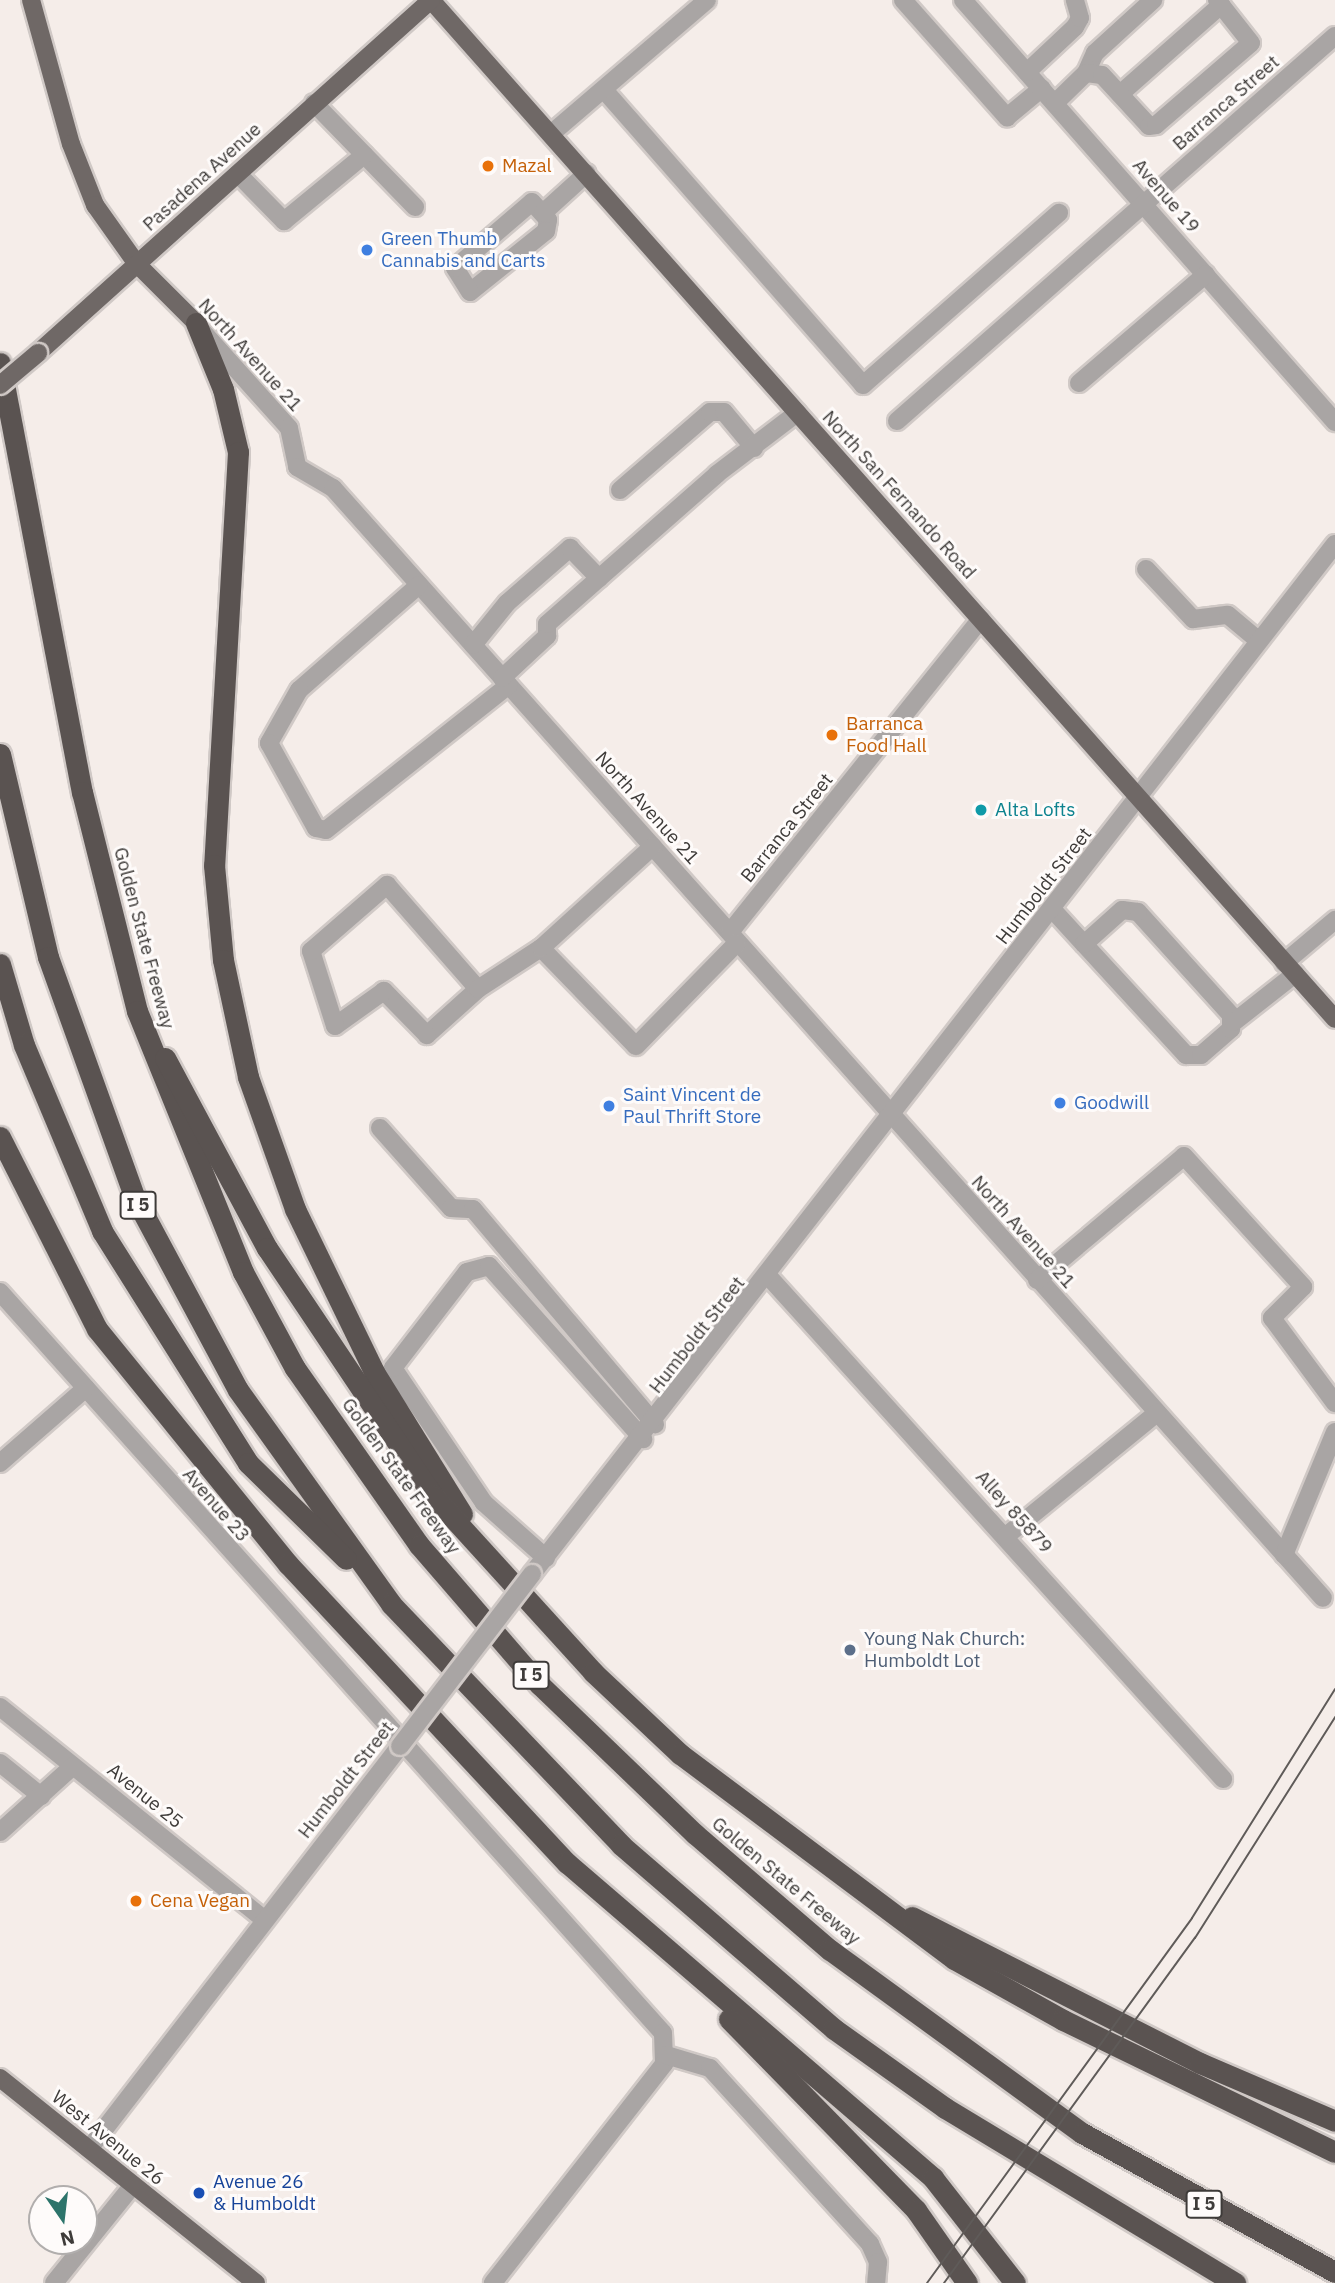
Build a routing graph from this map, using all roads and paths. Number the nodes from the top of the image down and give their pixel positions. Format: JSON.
{"nodes":[{"id":1,"x":31,"y":0,"type":"edge"},
{"id":2,"x":431,"y":0,"type":"edge"},
{"id":3,"x":707,"y":0,"type":"edge"},
{"id":4,"x":903,"y":0,"type":"edge"},
{"id":5,"x":963,"y":0,"type":"edge"},
{"id":6,"x":1076,"y":0,"type":"edge"},
{"id":7,"x":1153,"y":0,"type":"edge"},
{"id":8,"x":1219,"y":2,"type":"edge"},
{"id":9,"x":1335,"y":36,"type":"edge"},
{"id":10,"x":1027,"y":72,"type":"junction"},
{"id":11,"x":1086,"y":73,"type":"junction"},
{"id":12,"x":1042,"y":89,"type":"junction"},
{"id":13,"x":605,"y":91,"type":"junction"},
{"id":14,"x":1120,"y":94,"type":"junction"},
{"id":15,"x":314,"y":103,"type":"junction"},
{"id":16,"x":1055,"y":103,"type":"junction"},
{"id":17,"x":552,"y":133,"type":"junction"},
{"id":18,"x":364,"y":155,"type":"junction"},
{"id":19,"x":587,"y":173,"type":"junction"},
{"id":20,"x":237,"y":174,"type":"junction"},
{"id":21,"x":1143,"y":202,"type":"junction"},
{"id":22,"x":415,"y":207,"type":"dead end"},
{"id":23,"x":543,"y":213,"type":"junction"},
{"id":24,"x":1059,"y":213,"type":"dead end"},
{"id":25,"x":137,"y":264,"type":"junction"},
{"id":26,"x":1206,"y":274,"type":"junction"},
{"id":27,"x":195,"y":323,"type":"junction"},
{"id":28,"x":0,"y":363,"type":"edge"},
{"id":29,"x":1079,"y":383,"type":"dead end"},
{"id":30,"x":0,"y":385,"type":"edge"},
{"id":31,"x":797,"y":413,"type":"junction"},
{"id":32,"x":897,"y":421,"type":"dead end"},
{"id":33,"x":1335,"y":422,"type":"edge"},
{"id":34,"x":754,"y":448,"type":"junction"},
{"id":35,"x":620,"y":490,"type":"dead end"},
{"id":36,"x":1335,"y":544,"type":"edge"},
{"id":37,"x":1146,"y":569,"type":"dead end"},
{"id":38,"x":599,"y":578,"type":"junction"},
{"id":39,"x":419,"y":585,"type":"junction"},
{"id":40,"x":981,"y":619,"type":"junction"},
{"id":41,"x":1259,"y":641,"type":"junction"},
{"id":42,"x":473,"y":645,"type":"junction"},
{"id":43,"x":506,"y":681,"type":"junction"},
{"id":44,"x":0,"y":754,"type":"edge"},
{"id":45,"x":1139,"y":800,"type":"junction"},
{"id":46,"x":653,"y":846,"type":"junction"},
{"id":47,"x":1052,"y":909,"type":"junction"},
{"id":48,"x":1335,"y":920,"type":"edge"},
{"id":49,"x":734,"y":938,"type":"junction"},
{"id":50,"x":1084,"y":944,"type":"junction"},
{"id":51,"x":541,"y":948,"type":"junction"},
{"id":52,"x":0,"y":964,"type":"edge"},
{"id":53,"x":1290,"y":969,"type":"junction"},
{"id":54,"x":478,"y":989,"type":"junction"},
{"id":55,"x":137,"y":1012,"type":"junction"},
{"id":56,"x":1335,"y":1018,"type":"edge"},
{"id":57,"x":1234,"y":1022,"type":"junction"},
{"id":58,"x":893,"y":1119,"type":"junction"},
{"id":59,"x":380,"y":1128,"type":"dead end"},
{"id":60,"x":0,"y":1137,"type":"edge"},
{"id":61,"x":769,"y":1277,"type":"junction"},
{"id":62,"x":1037,"y":1280,"type":"junction"},
{"id":63,"x":0,"y":1292,"type":"edge"},
{"id":64,"x":86,"y":1388,"type":"junction"},
{"id":65,"x":1335,"y":1403,"type":"edge"},
{"id":66,"x":1157,"y":1413,"type":"junction"},
{"id":67,"x":654,"y":1424,"type":"junction"},
{"id":68,"x":1335,"y":1432,"type":"edge"},
{"id":69,"x":643,"y":1439,"type":"junction"},
{"id":70,"x":0,"y":1463,"type":"edge"},
{"id":71,"x":1006,"y":1536,"type":"junction"},
{"id":72,"x":1284,"y":1555,"type":"junction"},
{"id":73,"x":546,"y":1558,"type":"junction"},
{"id":74,"x":490,"y":1561,"type":"junction"},
{"id":75,"x":1323,"y":1598,"type":"dead end"},
{"id":76,"x":391,"y":1604,"type":"junction"},
{"id":77,"x":0,"y":1707,"type":"edge"},
{"id":78,"x":400,"y":1746,"type":"junction"},
{"id":79,"x":0,"y":1763,"type":"edge"},
{"id":80,"x":73,"y":1766,"type":"junction"},
{"id":81,"x":1223,"y":1779,"type":"dead end"},
{"id":82,"x":41,"y":1796,"type":"junction"},
{"id":83,"x":0,"y":1832,"type":"edge"},
{"id":84,"x":879,"y":1902,"type":"junction"},
{"id":85,"x":264,"y":1919,"type":"junction"},
{"id":86,"x":657,"y":1944,"type":"junction"},
{"id":87,"x":666,"y":2055,"type":"junction"},
{"id":88,"x":0,"y":2078,"type":"edge"},
{"id":89,"x":1335,"y":2121,"type":"edge"},
{"id":90,"x":1299,"y":2137,"type":"junction"},
{"id":91,"x":89,"y":2149,"type":"junction"},
{"id":92,"x":1335,"y":2152,"type":"edge"},
{"id":93,"x":1335,"y":2169,"type":"edge"},
{"id":94,"x":133,"y":2185,"type":"junction"},
{"id":95,"x":1335,"y":2272,"type":"edge"},
{"id":96,"x":54,"y":2283,"type":"edge"},
{"id":97,"x":256,"y":2283,"type":"edge"},
{"id":98,"x":493,"y":2283,"type":"edge"},
{"id":99,"x":876,"y":2283,"type":"edge"},
{"id":100,"x":967,"y":2283,"type":"edge"},
{"id":101,"x":1015,"y":2283,"type":"edge"},
{"id":102,"x":1235,"y":2283,"type":"edge"}],
"edges":[{"from":1,"to":25,"type":"main road","name":"North Avenue 21"},
{"from":2,"to":15,"type":"main road","name":"Pasadena Avenue"},
{"from":2,"to":17,"type":"main road","name":"North San Fernando Road"},
{"from":3,"to":13,"type":"street"},
{"from":4,"to":12,"type":"street"},
{"from":5,"to":10,"type":"street","name":"Avenue 19"},
{"from":6,"to":10,"type":"street"},
{"from":7,"to":11,"type":"street"},
{"from":8,"to":14,"type":"street"},
{"from":8,"to":14,"type":"street"},
{"from":9,"to":21,"type":"street","name":"Barranca Street"},
{"from":10,"to":12,"type":"street","name":"Avenue 19"},
{"from":11,"to":14,"type":"street"},
{"from":11,"to":16,"type":"street"},
{"from":12,"to":16,"type":"street","name":"Avenue 19"},
{"from":13,"to":17,"type":"street"},
{"from":13,"to":24,"type":"street"},
{"from":15,"to":18,"type":"street"},
{"from":15,"to":20,"type":"main road","name":"Pasadena Avenue"},
{"from":16,"to":21,"type":"street","name":"Avenue 19"},
{"from":17,"to":19,"type":"main road","name":"North San Fernando Road"},
{"from":18,"to":20,"type":"street"},
{"from":18,"to":22,"type":"street"},
{"from":19,"to":23,"type":"street"},
{"from":19,"to":31,"type":"main road","name":"North San Fernando Road"},
{"from":20,"to":25,"type":"main road","name":"Pasadena Avenue"},
{"from":21,"to":26,"type":"street","name":"Avenue 19"},
{"from":21,"to":32,"type":"street","name":"Barranca Street"},
{"from":23,"to":23,"type":"street"},
{"from":25,"to":27,"type":"main road","name":"North Avenue 21"},
{"from":25,"to":30,"type":"main road","name":"Pasadena Avenue","bridge":true},
{"from":26,"to":29,"type":"street"},
{"from":26,"to":33,"type":"street","name":"Avenue 19"},
{"from":27,"to":39,"type":"street","name":"North Avenue 21"},
{"from":27,"to":74,"type":"highway"},
{"from":28,"to":55,"type":"highway","name":"Golden State Freeway","number":"I 5"},
{"from":31,"to":34,"type":"street"},
{"from":31,"to":40,"type":"main road","name":"North San Fernando Road"},
{"from":34,"to":35,"type":"street"},
{"from":34,"to":38,"type":"street"},
{"from":36,"to":41,"type":"street","name":"Humboldt Street"},
{"from":37,"to":41,"type":"street"},
{"from":38,"to":42,"type":"street"},
{"from":38,"to":43,"type":"street"},
{"from":39,"to":42,"type":"street","name":"North Avenue 21"},
{"from":39,"to":43,"type":"street"},
{"from":40,"to":45,"type":"main road","name":"North San Fernando Road"},
{"from":40,"to":49,"type":"street","name":"Barranca Street"},
{"from":41,"to":45,"type":"street","name":"Humboldt Street"},
{"from":42,"to":43,"type":"street","name":"North Avenue 21"},
{"from":43,"to":46,"type":"street","name":"North Avenue 21"},
{"from":44,"to":76,"type":"highway","number":"I 5"},
{"from":45,"to":47,"type":"street","name":"Humboldt Street"},
{"from":45,"to":53,"type":"main road","name":"North San Fernando Road"},
{"from":46,"to":49,"type":"street","name":"North Avenue 21"},
{"from":46,"to":51,"type":"street"},
{"from":47,"to":50,"type":"street"},
{"from":47,"to":58,"type":"street","name":"Humboldt Street"},
{"from":48,"to":53,"type":"street"},
{"from":49,"to":51,"type":"street","name":"Barranca Street"},
{"from":49,"to":58,"type":"street","name":"North Avenue 21"},
{"from":50,"to":57,"type":"street"},
{"from":50,"to":57,"type":"street"},
{"from":51,"to":54,"type":"street"},
{"from":52,"to":76,"type":"highway"},
{"from":53,"to":56,"type":"main road","name":"North San Fernando Road"},
{"from":53,"to":57,"type":"street"},
{"from":54,"to":54,"type":"street"},
{"from":55,"to":74,"type":"highway"},
{"from":55,"to":95,"type":"highway","name":"Golden State Freeway","number":"I 5"},
{"from":58,"to":61,"type":"street","name":"Humboldt Street"},
{"from":58,"to":62,"type":"street","name":"North Avenue 21"},
{"from":59,"to":67,"type":"street"},
{"from":60,"to":86,"type":"highway"},
{"from":61,"to":67,"type":"street","name":"Humboldt Street"},
{"from":61,"to":71,"type":"street","name":"Alley 85879"},
{"from":62,"to":65,"type":"street"},
{"from":62,"to":66,"type":"street","name":"North Avenue 21"},
{"from":63,"to":64,"type":"street","name":"Avenue 23"},
{"from":64,"to":70,"type":"street"},
{"from":64,"to":78,"type":"street","name":"Avenue 23"},
{"from":66,"to":71,"type":"street"},
{"from":66,"to":72,"type":"street","name":"North Avenue 21"},
{"from":67,"to":69,"type":"street","name":"Humboldt Street"},
{"from":68,"to":72,"type":"street"},
{"from":69,"to":73,"type":"street","name":"Humboldt Street"},
{"from":69,"to":73,"type":"street"},
{"from":71,"to":81,"type":"street","name":"Alley 85879"},
{"from":72,"to":75,"type":"street","name":"North Avenue 21"},
{"from":73,"to":78,"type":"street","name":"Humboldt Street","bridge":true},
{"from":74,"to":84,"type":"highway"},
{"from":76,"to":102,"type":"highway","number":"I 5"},
{"from":77,"to":80,"type":"street","name":"Avenue 25"},
{"from":78,"to":85,"type":"street","name":"Humboldt Street"},
{"from":78,"to":87,"type":"street","name":"Avenue 23"},
{"from":79,"to":82,"type":"street"},
{"from":80,"to":82,"type":"street"},
{"from":80,"to":85,"type":"street","name":"Avenue 25"},
{"from":82,"to":83,"type":"street"},
{"from":84,"to":89,"type":"highway"},
{"from":84,"to":90,"type":"highway"},
{"from":85,"to":91,"type":"street","name":"Humboldt Street"},
{"from":86,"to":100,"type":"highway"},
{"from":86,"to":101,"type":"highway"},
{"from":87,"to":98,"type":"street"},
{"from":87,"to":99,"type":"street"},
{"from":88,"to":91,"type":"main road","name":"West Avenue 26"},
{"from":90,"to":92,"type":"highway"},
{"from":90,"to":93,"type":"highway"},
{"from":91,"to":94,"type":"main road","name":"West Avenue 26"},
{"from":94,"to":96,"type":"street"},
{"from":94,"to":97,"type":"main road","name":"West Avenue 26"}]}
